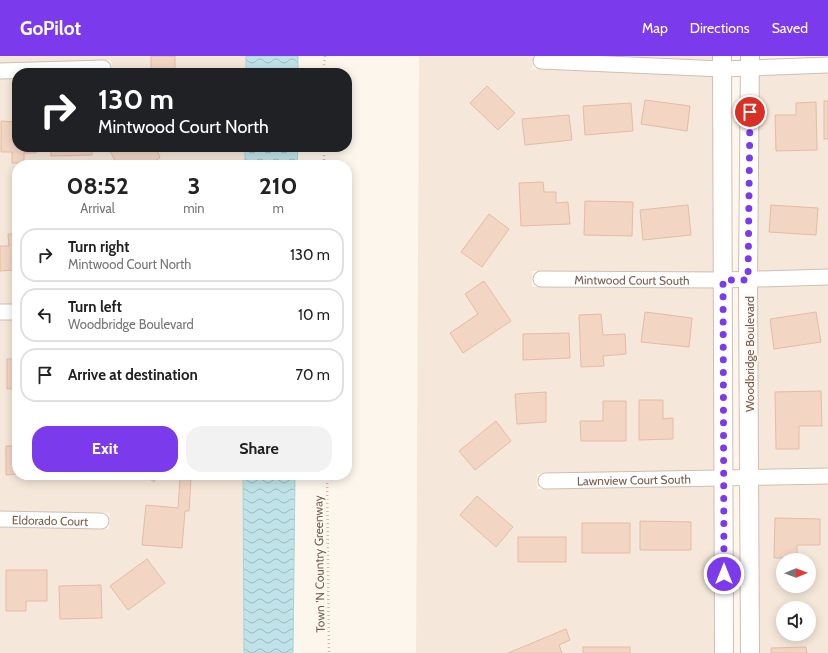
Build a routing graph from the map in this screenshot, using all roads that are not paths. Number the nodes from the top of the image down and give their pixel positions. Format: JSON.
{"nodes":[{"id":1,"x":541,"y":61,"type":"dead end"},
{"id":2,"x":750,"y":61,"type":"edge"},
{"id":3,"x":722,"y":62,"type":"edge"},
{"id":4,"x":828,"y":66,"type":"edge"},
{"id":5,"x":0,"y":71,"type":"edge"},
{"id":6,"x":12,"y":71,"type":"edge"},
{"id":7,"x":828,"y":277,"type":"edge"},
{"id":8,"x":540,"y":279,"type":"dead end"},
{"id":9,"x":723,"y":280,"type":"junction"},
{"id":10,"x":748,"y":280,"type":"junction"},
{"id":11,"x":0,"y":312,"type":"edge"},
{"id":12,"x":12,"y":312,"type":"edge"},
{"id":13,"x":828,"y":476,"type":"edge"},
{"id":14,"x":723,"y":478,"type":"junction"},
{"id":15,"x":750,"y":478,"type":"junction"},
{"id":16,"x":546,"y":481,"type":"dead end"},
{"id":17,"x":0,"y":519,"type":"edge"},
{"id":18,"x":101,"y":521,"type":"dead end"},
{"id":19,"x":724,"y":653,"type":"edge"},
{"id":20,"x":750,"y":653,"type":"edge"}],
"edges":[{"from":1,"to":3,"type":"street"},
{"from":2,"to":3,"type":"street"},
{"from":2,"to":4,"type":"street"},
{"from":2,"to":10,"type":"street","name":"Woodbridge Boulevard"},
{"from":3,"to":9,"type":"street"},
{"from":5,"to":6,"type":"street"},
{"from":7,"to":10,"type":"street","name":"Mintwood Court South"},
{"from":8,"to":9,"type":"street","name":"Mintwood Court South"},
{"from":9,"to":10,"type":"street","name":"Mintwood Court South"},
{"from":9,"to":14,"type":"street"},
{"from":10,"to":15,"type":"street","name":"Woodbridge Boulevard"},
{"from":11,"to":12,"type":"street"},
{"from":13,"to":15,"type":"street","name":"Lawnview Court South"},
{"from":14,"to":15,"type":"street","name":"Lawnview Court South"},
{"from":14,"to":16,"type":"street","name":"Lawnview Court South"},
{"from":14,"to":19,"type":"street"},
{"from":15,"to":20,"type":"street","name":"Woodbridge Boulevard"},
{"from":17,"to":18,"type":"street","name":"Eldorado Court"}]}
